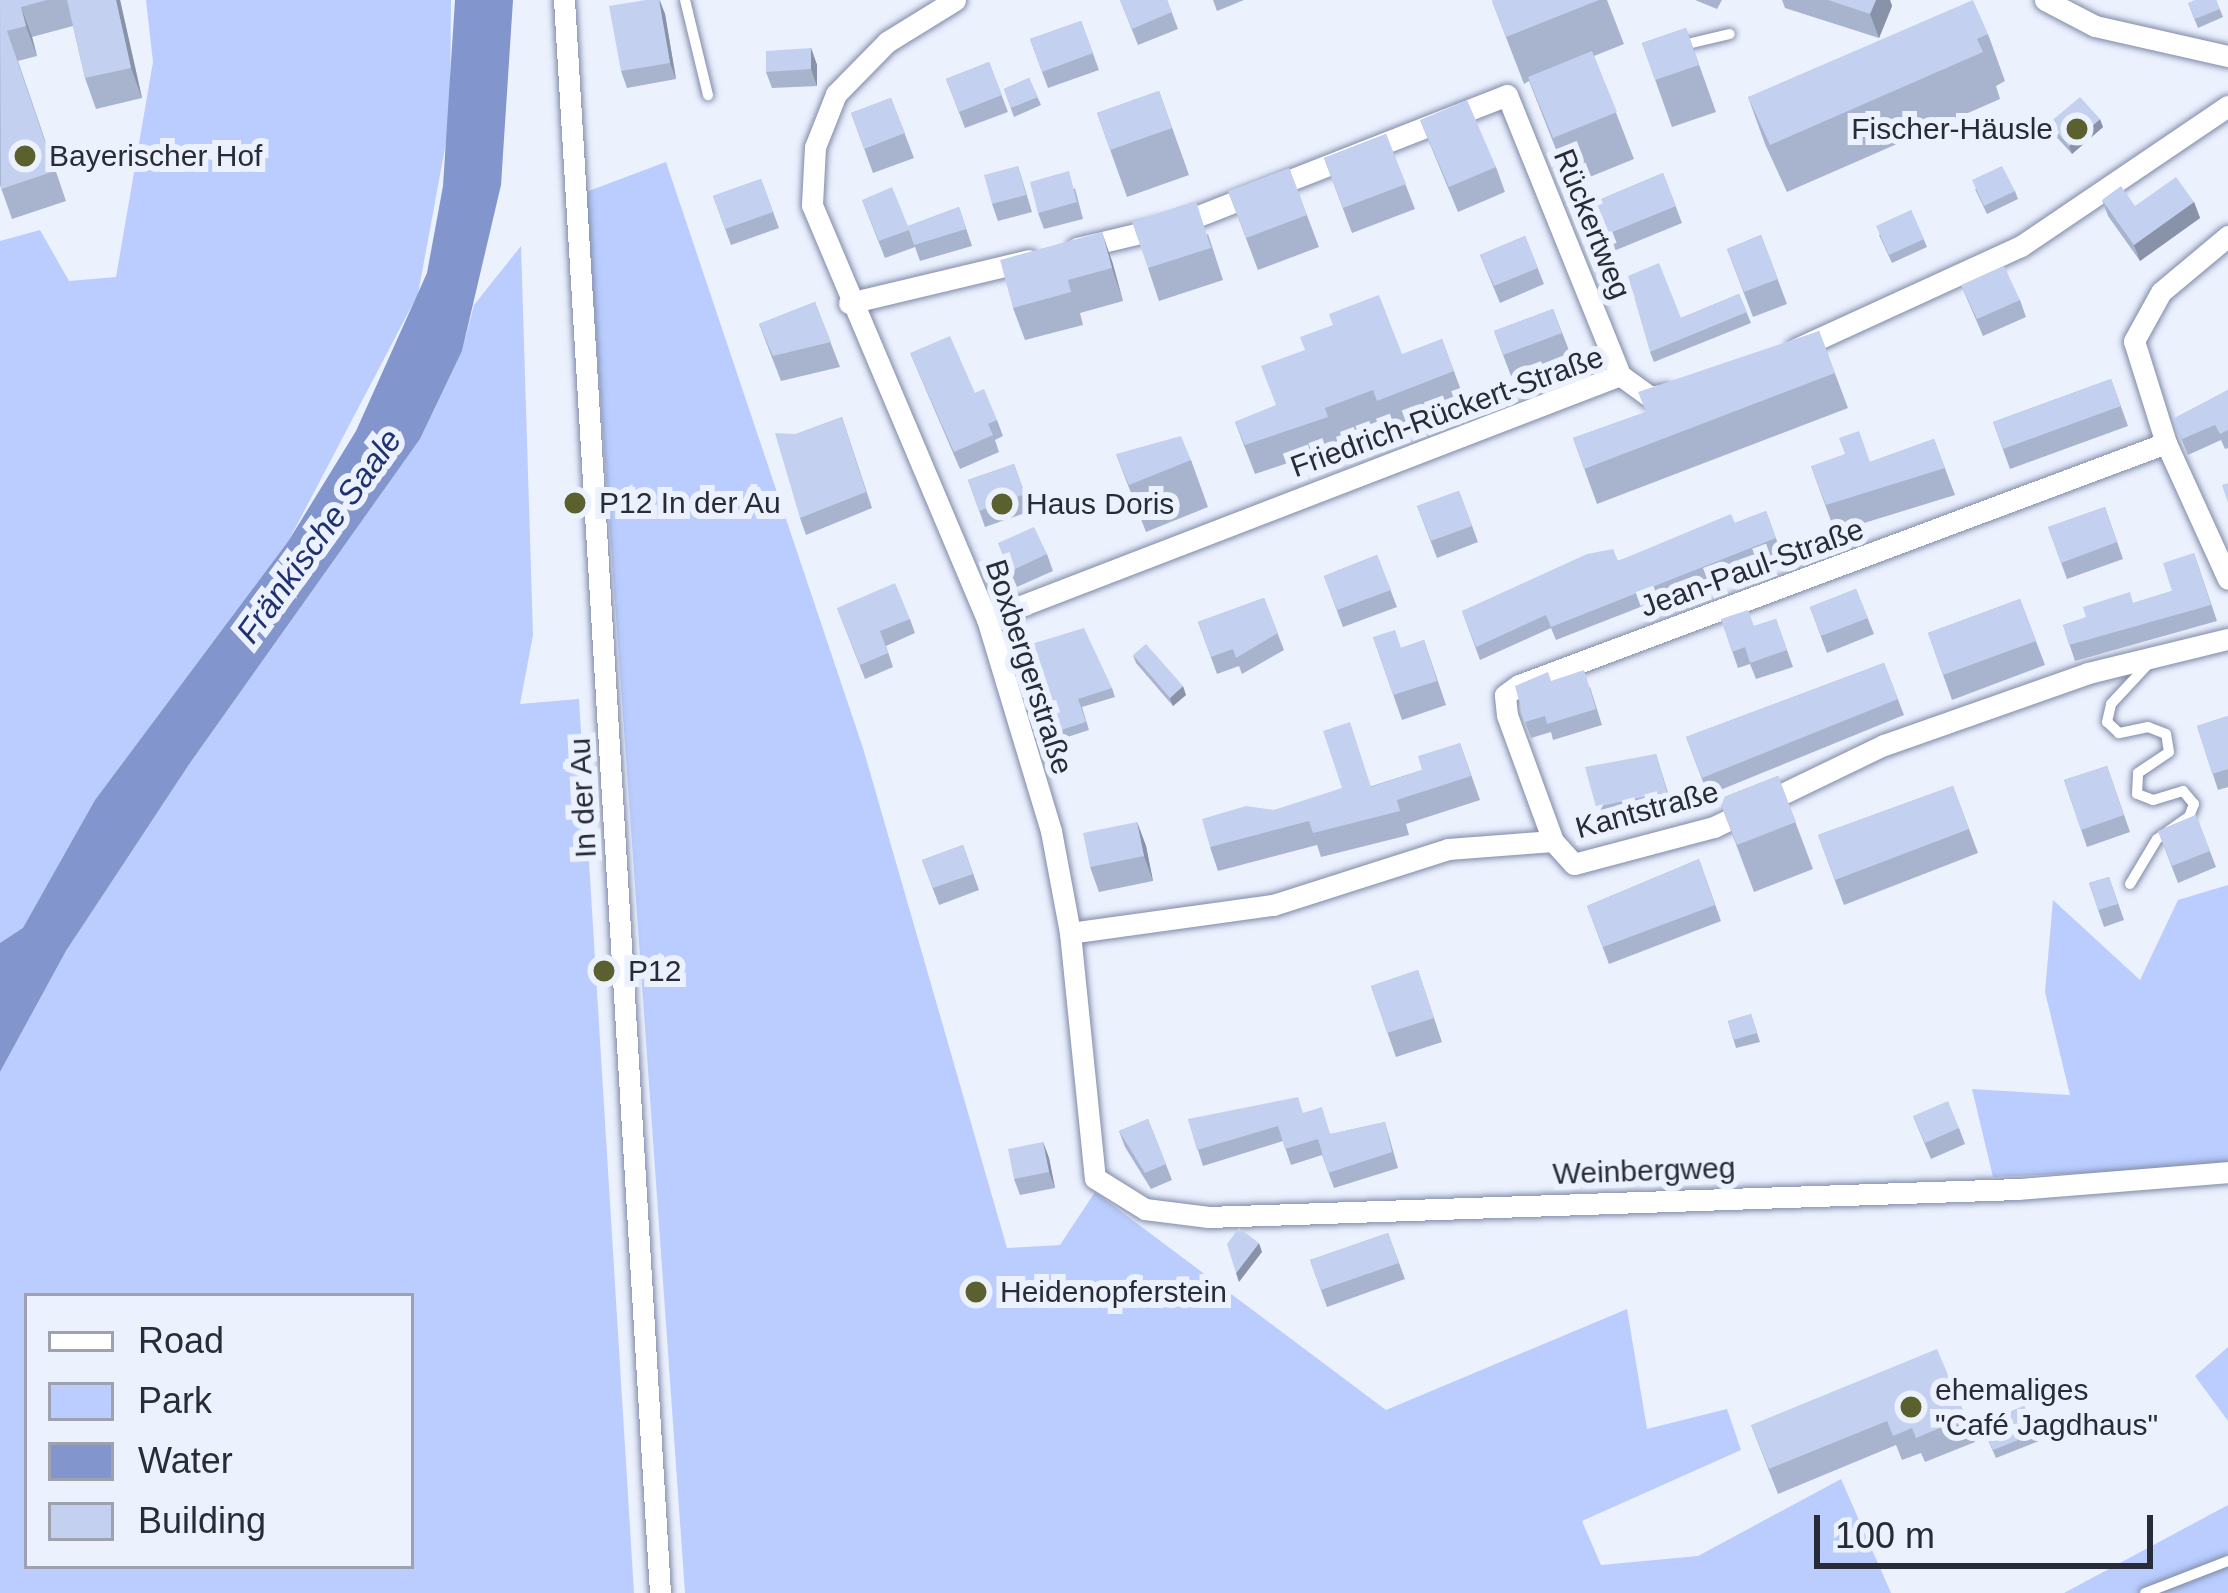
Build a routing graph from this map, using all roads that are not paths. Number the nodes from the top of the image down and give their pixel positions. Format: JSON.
{"nodes":[{"id":1,"x":563,"y":0,"type":"edge"},
{"id":2,"x":685,"y":0,"type":"edge"},
{"id":3,"x":956,"y":0,"type":"edge"},
{"id":4,"x":2045,"y":0,"type":"edge"},
{"id":5,"x":1730,"y":34,"type":"dead end"},
{"id":6,"x":1664,"y":50,"type":"edge"},
{"id":7,"x":2228,"y":56,"type":"edge"},
{"id":8,"x":707,"y":95,"type":"dead end"},
{"id":9,"x":2228,"y":106,"type":"edge"},
{"id":10,"x":2228,"y":236,"type":"edge"},
{"id":11,"x":849,"y":303,"type":"junction"},
{"id":12,"x":1763,"y":363,"type":"edge"},
{"id":13,"x":1620,"y":375,"type":"junction"},
{"id":14,"x":1684,"y":391,"type":"edge"},
{"id":15,"x":2166,"y":443,"type":"junction"},
{"id":16,"x":2228,"y":579,"type":"edge"},
{"id":17,"x":987,"y":619,"type":"junction"},
{"id":18,"x":2228,"y":639,"type":"edge"},
{"id":19,"x":2155,"y":656,"type":"junction"},
{"id":20,"x":1553,"y":841,"type":"junction"},
{"id":21,"x":2130,"y":884,"type":"dead end"},
{"id":22,"x":1070,"y":933,"type":"junction"},
{"id":23,"x":1089,"y":1156,"type":"joint"},
{"id":24,"x":2228,"y":1172,"type":"edge"},
{"id":25,"x":2228,"y":1562,"type":"edge"},
{"id":26,"x":660,"y":1593,"type":"edge"},
{"id":27,"x":2146,"y":1593,"type":"edge"}],
"edges":[{"from":1,"to":26,"type":"street","name":"In der Au"},
{"from":2,"to":8,"type":"lane"},
{"from":3,"to":11,"type":"street","name":"Boxbergerstraße"},
{"from":4,"to":7,"type":"street"},
{"from":5,"to":6,"type":"lane"},
{"from":9,"to":12,"type":"street"},
{"from":10,"to":15,"type":"street"},
{"from":11,"to":13,"type":"street","name":"Rückertweg"},
{"from":11,"to":17,"type":"street","name":"Boxbergerstraße"},
{"from":13,"to":14,"type":"street","name":"Friedrich-Rückert-Straße"},
{"from":13,"to":17,"type":"street","name":"Friedrich-Rückert-Straße"},
{"from":15,"to":16,"type":"street"},
{"from":15,"to":20,"type":"street","name":"Jean-Paul-Straße"},
{"from":17,"to":22,"type":"street","name":"Boxbergerstraße"},
{"from":18,"to":19,"type":"street","name":"Kantstraße"},
{"from":19,"to":20,"type":"street","name":"Kantstraße"},
{"from":19,"to":21,"type":"lane"},
{"from":20,"to":22,"type":"street","name":"Kantstraße"},
{"from":22,"to":23,"type":"street","name":"Boxbergerstraße"},
{"from":23,"to":24,"type":"street","name":"Weinbergweg"},
{"from":25,"to":27,"type":"lane"}]}
